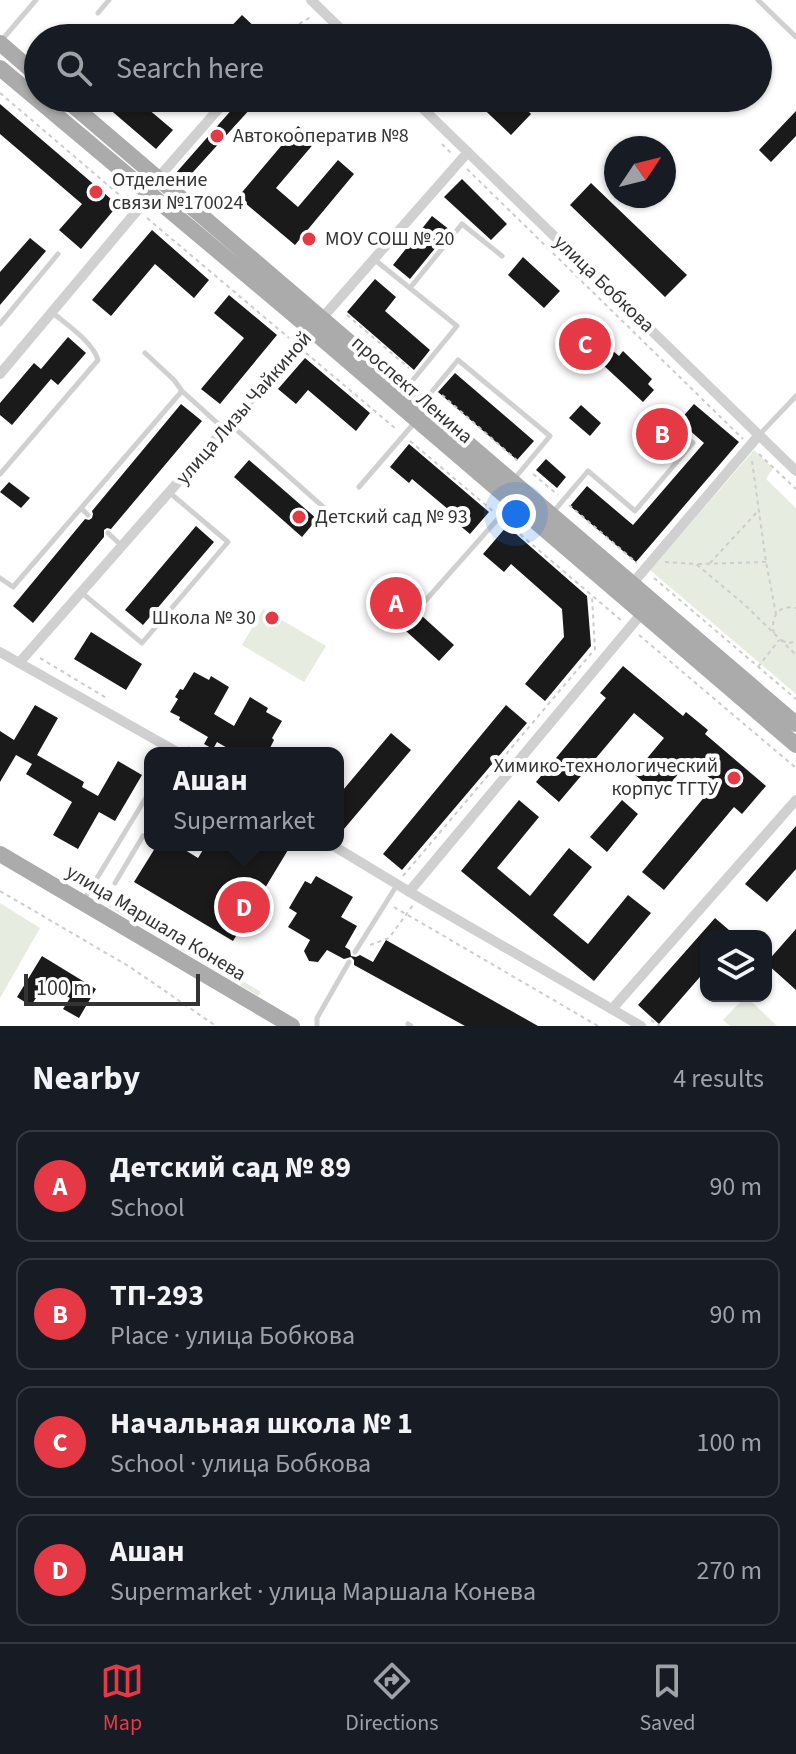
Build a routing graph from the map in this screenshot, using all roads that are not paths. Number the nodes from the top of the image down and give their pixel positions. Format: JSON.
{"nodes":[{"id":1,"x":36,"y":0,"type":"edge"},
{"id":2,"x":109,"y":0,"type":"edge"},
{"id":3,"x":311,"y":0,"type":"edge"},
{"id":4,"x":758,"y":0,"type":"edge"},
{"id":5,"x":98,"y":13,"type":"dead end"},
{"id":6,"x":336,"y":24,"type":"edge"},
{"id":7,"x":796,"y":37,"type":"edge"},
{"id":8,"x":0,"y":43,"type":"edge"},
{"id":9,"x":24,"y":64,"type":"edge"},
{"id":10,"x":0,"y":68,"type":"edge"},
{"id":11,"x":24,"y":86,"type":"edge"},
{"id":12,"x":59,"y":112,"type":"edge"},
{"id":13,"x":79,"y":112,"type":"edge"},
{"id":14,"x":217,"y":112,"type":"edge"},
{"id":15,"x":418,"y":112,"type":"edge"},
{"id":16,"x":464,"y":157,"type":"junction"},
{"id":17,"x":159,"y":187,"type":"junction"},
{"id":18,"x":58,"y":254,"type":"dead end"},
{"id":19,"x":502,"y":256,"type":"dead end"},
{"id":20,"x":374,"y":259,"type":"junction"},
{"id":21,"x":410,"y":288,"type":"junction"},
{"id":22,"x":52,"y":312,"type":"junction"},
{"id":23,"x":0,"y":324,"type":"edge"},
{"id":24,"x":317,"y":325,"type":"junction"},
{"id":25,"x":145,"y":353,"type":"dead end"},
{"id":26,"x":0,"y":374,"type":"edge"},
{"id":27,"x":405,"y":390,"type":"junction"},
{"id":28,"x":182,"y":391,"type":"junction"},
{"id":29,"x":796,"y":396,"type":"edge"},
{"id":30,"x":419,"y":412,"type":"junction"},
{"id":31,"x":227,"y":427,"type":"junction"},
{"id":32,"x":674,"y":427,"type":"dead end"},
{"id":33,"x":759,"y":435,"type":"junction"},
{"id":34,"x":796,"y":471,"type":"edge"},
{"id":35,"x":0,"y":474,"type":"edge"},
{"id":36,"x":512,"y":482,"type":"junction"},
{"id":37,"x":359,"y":487,"type":"dead end"},
{"id":38,"x":170,"y":493,"type":"junction"},
{"id":39,"x":512,"y":502,"type":"junction"},
{"id":40,"x":81,"y":508,"type":"junction"},
{"id":41,"x":330,"y":513,"type":"dead end"},
{"id":42,"x":88,"y":515,"type":"dead end"},
{"id":43,"x":551,"y":515,"type":"junction"},
{"id":44,"x":108,"y":533,"type":"dead end"},
{"id":45,"x":123,"y":547,"type":"junction"},
{"id":46,"x":0,"y":578,"type":"edge"},
{"id":47,"x":632,"y":584,"type":"junction"},
{"id":48,"x":612,"y":587,"type":"junction"},
{"id":49,"x":82,"y":593,"type":"junction"},
{"id":50,"x":425,"y":601,"type":"dead end"},
{"id":51,"x":659,"y":607,"type":"junction"},
{"id":52,"x":642,"y":613,"type":"junction"},
{"id":53,"x":0,"y":652,"type":"edge"},
{"id":54,"x":19,"y":663,"type":"junction"},
{"id":55,"x":796,"y":724,"type":"edge"},
{"id":56,"x":796,"y":745,"type":"edge"},
{"id":57,"x":167,"y":747,"type":"edge"},
{"id":58,"x":796,"y":800,"type":"edge"},
{"id":59,"x":144,"y":801,"type":"edge"},
{"id":60,"x":144,"y":836,"type":"edge"},
{"id":61,"x":344,"y":851,"type":"edge"},
{"id":62,"x":0,"y":854,"type":"edge"},
{"id":63,"x":400,"y":880,"type":"junction"},
{"id":64,"x":115,"y":883,"type":"dead end"},
{"id":65,"x":414,"y":895,"type":"junction"},
{"id":66,"x":83,"y":902,"type":"junction"},
{"id":67,"x":355,"y":952,"type":"dead end"},
{"id":68,"x":349,"y":962,"type":"dead end"},
{"id":69,"x":612,"y":1009,"type":"junction"},
{"id":70,"x":292,"y":1026,"type":"edge"},
{"id":71,"x":317,"y":1026,"type":"edge"},
{"id":72,"x":641,"y":1026,"type":"edge"}],
"edges":[{"from":1,"to":8,"type":"lane"},
{"from":2,"to":5,"type":"lane"},
{"from":3,"to":6,"type":"street"},
{"from":4,"to":7,"type":"lane"},
{"from":8,"to":9,"type":"main road"},
{"from":10,"to":11,"type":"main road","name":"проспект Ленина"},
{"from":12,"to":17,"type":"main road","name":"проспект Ленина"},
{"from":13,"to":17,"type":"main road","name":"проспект Ленина"},
{"from":14,"to":17,"type":"street"},
{"from":15,"to":16,"type":"street","name":"улица Бобкова"},
{"from":16,"to":20,"type":"street","name":"улица Лизы Чайкиной"},
{"from":16,"to":33,"type":"street","name":"улица Бобкова"},
{"from":17,"to":22,"type":"street"},
{"from":17,"to":24,"type":"main road","name":"проспект Ленина"},
{"from":18,"to":23,"type":"lane"},
{"from":19,"to":21,"type":"lane"},
{"from":20,"to":21,"type":"lane"},
{"from":20,"to":24,"type":"street","name":"улица Лизы Чайкиной"},
{"from":21,"to":27,"type":"lane"},
{"from":22,"to":26,"type":"street"},
{"from":22,"to":35,"type":"lane"},
{"from":24,"to":27,"type":"main road","name":"проспект Ленина"},
{"from":24,"to":30,"type":"main road","name":"проспект Ленина"},
{"from":24,"to":31,"type":"street","name":"улица Лизы Чайкиной"},
{"from":25,"to":28,"type":"lane"},
{"from":27,"to":30,"type":"main road","name":"проспект Ленина"},
{"from":28,"to":31,"type":"lane"},
{"from":28,"to":40,"type":"lane"},
{"from":29,"to":33,"type":"lane"},
{"from":30,"to":36,"type":"main road","name":"проспект Ленина"},
{"from":30,"to":36,"type":"lane"},
{"from":30,"to":37,"type":"lane"},
{"from":30,"to":39,"type":"main road","name":"проспект Ленина"},
{"from":31,"to":38,"type":"street","name":"улица Лизы Чайкиной"},
{"from":31,"to":41,"type":"lane"},
{"from":32,"to":43,"type":"lane"},
{"from":33,"to":34,"type":"street","name":"улица Бобкова"},
{"from":33,"to":47,"type":"street"},
{"from":36,"to":43,"type":"main road","name":"проспект Ленина"},
{"from":38,"to":45,"type":"street","name":"улица Лизы Чайкиной"},
{"from":38,"to":49,"type":"lane"},
{"from":39,"to":48,"type":"main road","name":"проспект Ленина"},
{"from":39,"to":50,"type":"lane"},
{"from":40,"to":42,"type":"lane"},
{"from":40,"to":46,"type":"lane"},
{"from":43,"to":47,"type":"main road","name":"проспект Ленина"},
{"from":44,"to":45,"type":"lane"},
{"from":45,"to":49,"type":"street","name":"улица Лизы Чайкиной"},
{"from":47,"to":48,"type":"main road"},
{"from":47,"to":51,"type":"main road","name":"проспект Ленина"},
{"from":48,"to":52,"type":"main road","name":"проспект Ленина"},
{"from":49,"to":54,"type":"street","name":"улица Лизы Чайкиной"},
{"from":51,"to":52,"type":"main road"},
{"from":51,"to":55,"type":"main road","name":"проспект Ленина"},
{"from":52,"to":56,"type":"main road","name":"проспект Ленина"},
{"from":52,"to":65,"type":"street"},
{"from":53,"to":54,"type":"street"},
{"from":54,"to":57,"type":"street"},
{"from":58,"to":69,"type":"street"},
{"from":59,"to":66,"type":"lane"},
{"from":60,"to":64,"type":"lane"},
{"from":61,"to":63,"type":"street"},
{"from":62,"to":66,"type":"main road","name":"улица Маршала Конева"},
{"from":63,"to":65,"type":"street"},
{"from":63,"to":67,"type":"lane"},
{"from":65,"to":69,"type":"street"},
{"from":66,"to":70,"type":"main road","name":"улица Маршала Конева"},
{"from":68,"to":71,"type":"lane"},
{"from":69,"to":72,"type":"street"}]}
